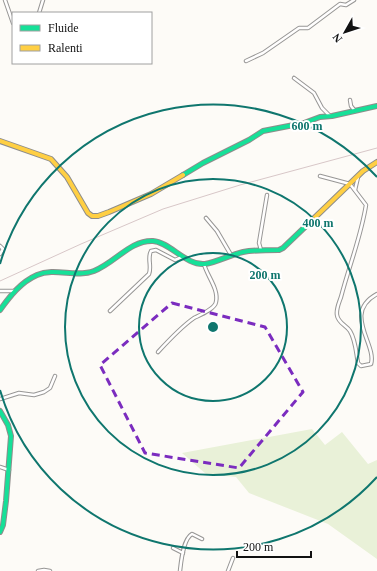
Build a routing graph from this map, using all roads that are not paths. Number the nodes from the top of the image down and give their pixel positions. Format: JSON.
{"nodes":[{"id":1,"x":5,"y":0,"type":"edge"},
{"id":2,"x":43,"y":0,"type":"edge"},
{"id":3,"x":354,"y":0,"type":"edge"},
{"id":4,"x":39,"y":12,"type":"edge"},
{"id":5,"x":12,"y":21,"type":"edge"},
{"id":6,"x":246,"y":61,"type":"dead end"},
{"id":7,"x":294,"y":78,"type":"dead end"},
{"id":8,"x":350,"y":100,"type":"dead end"},
{"id":9,"x":377,"y":106,"type":"edge"},
{"id":10,"x":356,"y":111,"type":"junction"},
{"id":11,"x":332,"y":116,"type":"junction"},
{"id":12,"x":0,"y":141,"type":"edge"},
{"id":13,"x":377,"y":162,"type":"edge"},
{"id":14,"x":320,"y":176,"type":"dead end"},
{"id":15,"x":358,"y":176,"type":"junction"},
{"id":16,"x":350,"y":184,"type":"junction"},
{"id":17,"x":355,"y":190,"type":"junction"},
{"id":18,"x":267,"y":195,"type":"dead end"},
{"id":19,"x":206,"y":218,"type":"dead end"},
{"id":20,"x":0,"y":246,"type":"edge"},
{"id":21,"x":261,"y":250,"type":"junction"},
{"id":22,"x":0,"y":254,"type":"edge"},
{"id":23,"x":231,"y":255,"type":"junction"},
{"id":24,"x":182,"y":257,"type":"junction"},
{"id":25,"x":204,"y":264,"type":"junction"},
{"id":26,"x":0,"y":291,"type":"edge"},
{"id":27,"x":14,"y":291,"type":"junction"},
{"id":28,"x":377,"y":294,"type":"edge"},
{"id":29,"x":0,"y":310,"type":"edge"},
{"id":30,"x":110,"y":311,"type":"dead end"},
{"id":31,"x":158,"y":352,"type":"dead end"},
{"id":32,"x":55,"y":376,"type":"dead end"},
{"id":33,"x":0,"y":400,"type":"edge"},
{"id":34,"x":0,"y":411,"type":"edge"},
{"id":35,"x":0,"y":467,"type":"edge"},
{"id":36,"x":9,"y":470,"type":"junction"},
{"id":37,"x":0,"y":532,"type":"edge"},
{"id":38,"x":202,"y":539,"type":"dead end"},
{"id":39,"x":173,"y":548,"type":"dead end"},
{"id":40,"x":183,"y":553,"type":"junction"},
{"id":41,"x":233,"y":558,"type":"dead end"},
{"id":42,"x":38,"y":571,"type":"edge"},
{"id":43,"x":50,"y":571,"type":"edge"},
{"id":44,"x":180,"y":571,"type":"edge"},
{"id":45,"x":228,"y":571,"type":"edge"}],
"edges":[{"from":1,"to":5,"type":"street"},
{"from":2,"to":4,"type":"street"},
{"from":3,"to":6,"type":"street"},
{"from":7,"to":11,"type":"street"},
{"from":8,"to":10,"type":"street"},
{"from":9,"to":10,"type":"street"},
{"from":10,"to":11,"type":"street"},
{"from":11,"to":12,"type":"street"},
{"from":13,"to":15,"type":"street"},
{"from":14,"to":16,"type":"street"},
{"from":15,"to":16,"type":"street"},
{"from":15,"to":17,"type":"street"},
{"from":16,"to":17,"type":"street"},
{"from":16,"to":21,"type":"street"},
{"from":17,"to":28,"type":"street"},
{"from":18,"to":21,"type":"street"},
{"from":19,"to":23,"type":"street"},
{"from":20,"to":22,"type":"street"},
{"from":21,"to":23,"type":"street"},
{"from":23,"to":25,"type":"street"},
{"from":24,"to":25,"type":"street"},
{"from":24,"to":27,"type":"street"},
{"from":24,"to":30,"type":"street"},
{"from":25,"to":31,"type":"street"},
{"from":26,"to":27,"type":"street"},
{"from":27,"to":29,"type":"street"},
{"from":32,"to":33,"type":"street"},
{"from":34,"to":36,"type":"street"},
{"from":35,"to":36,"type":"street"},
{"from":36,"to":37,"type":"street"},
{"from":38,"to":40,"type":"street"},
{"from":39,"to":40,"type":"street"},
{"from":40,"to":44,"type":"street"},
{"from":41,"to":45,"type":"street"},
{"from":42,"to":43,"type":"street"}]}
